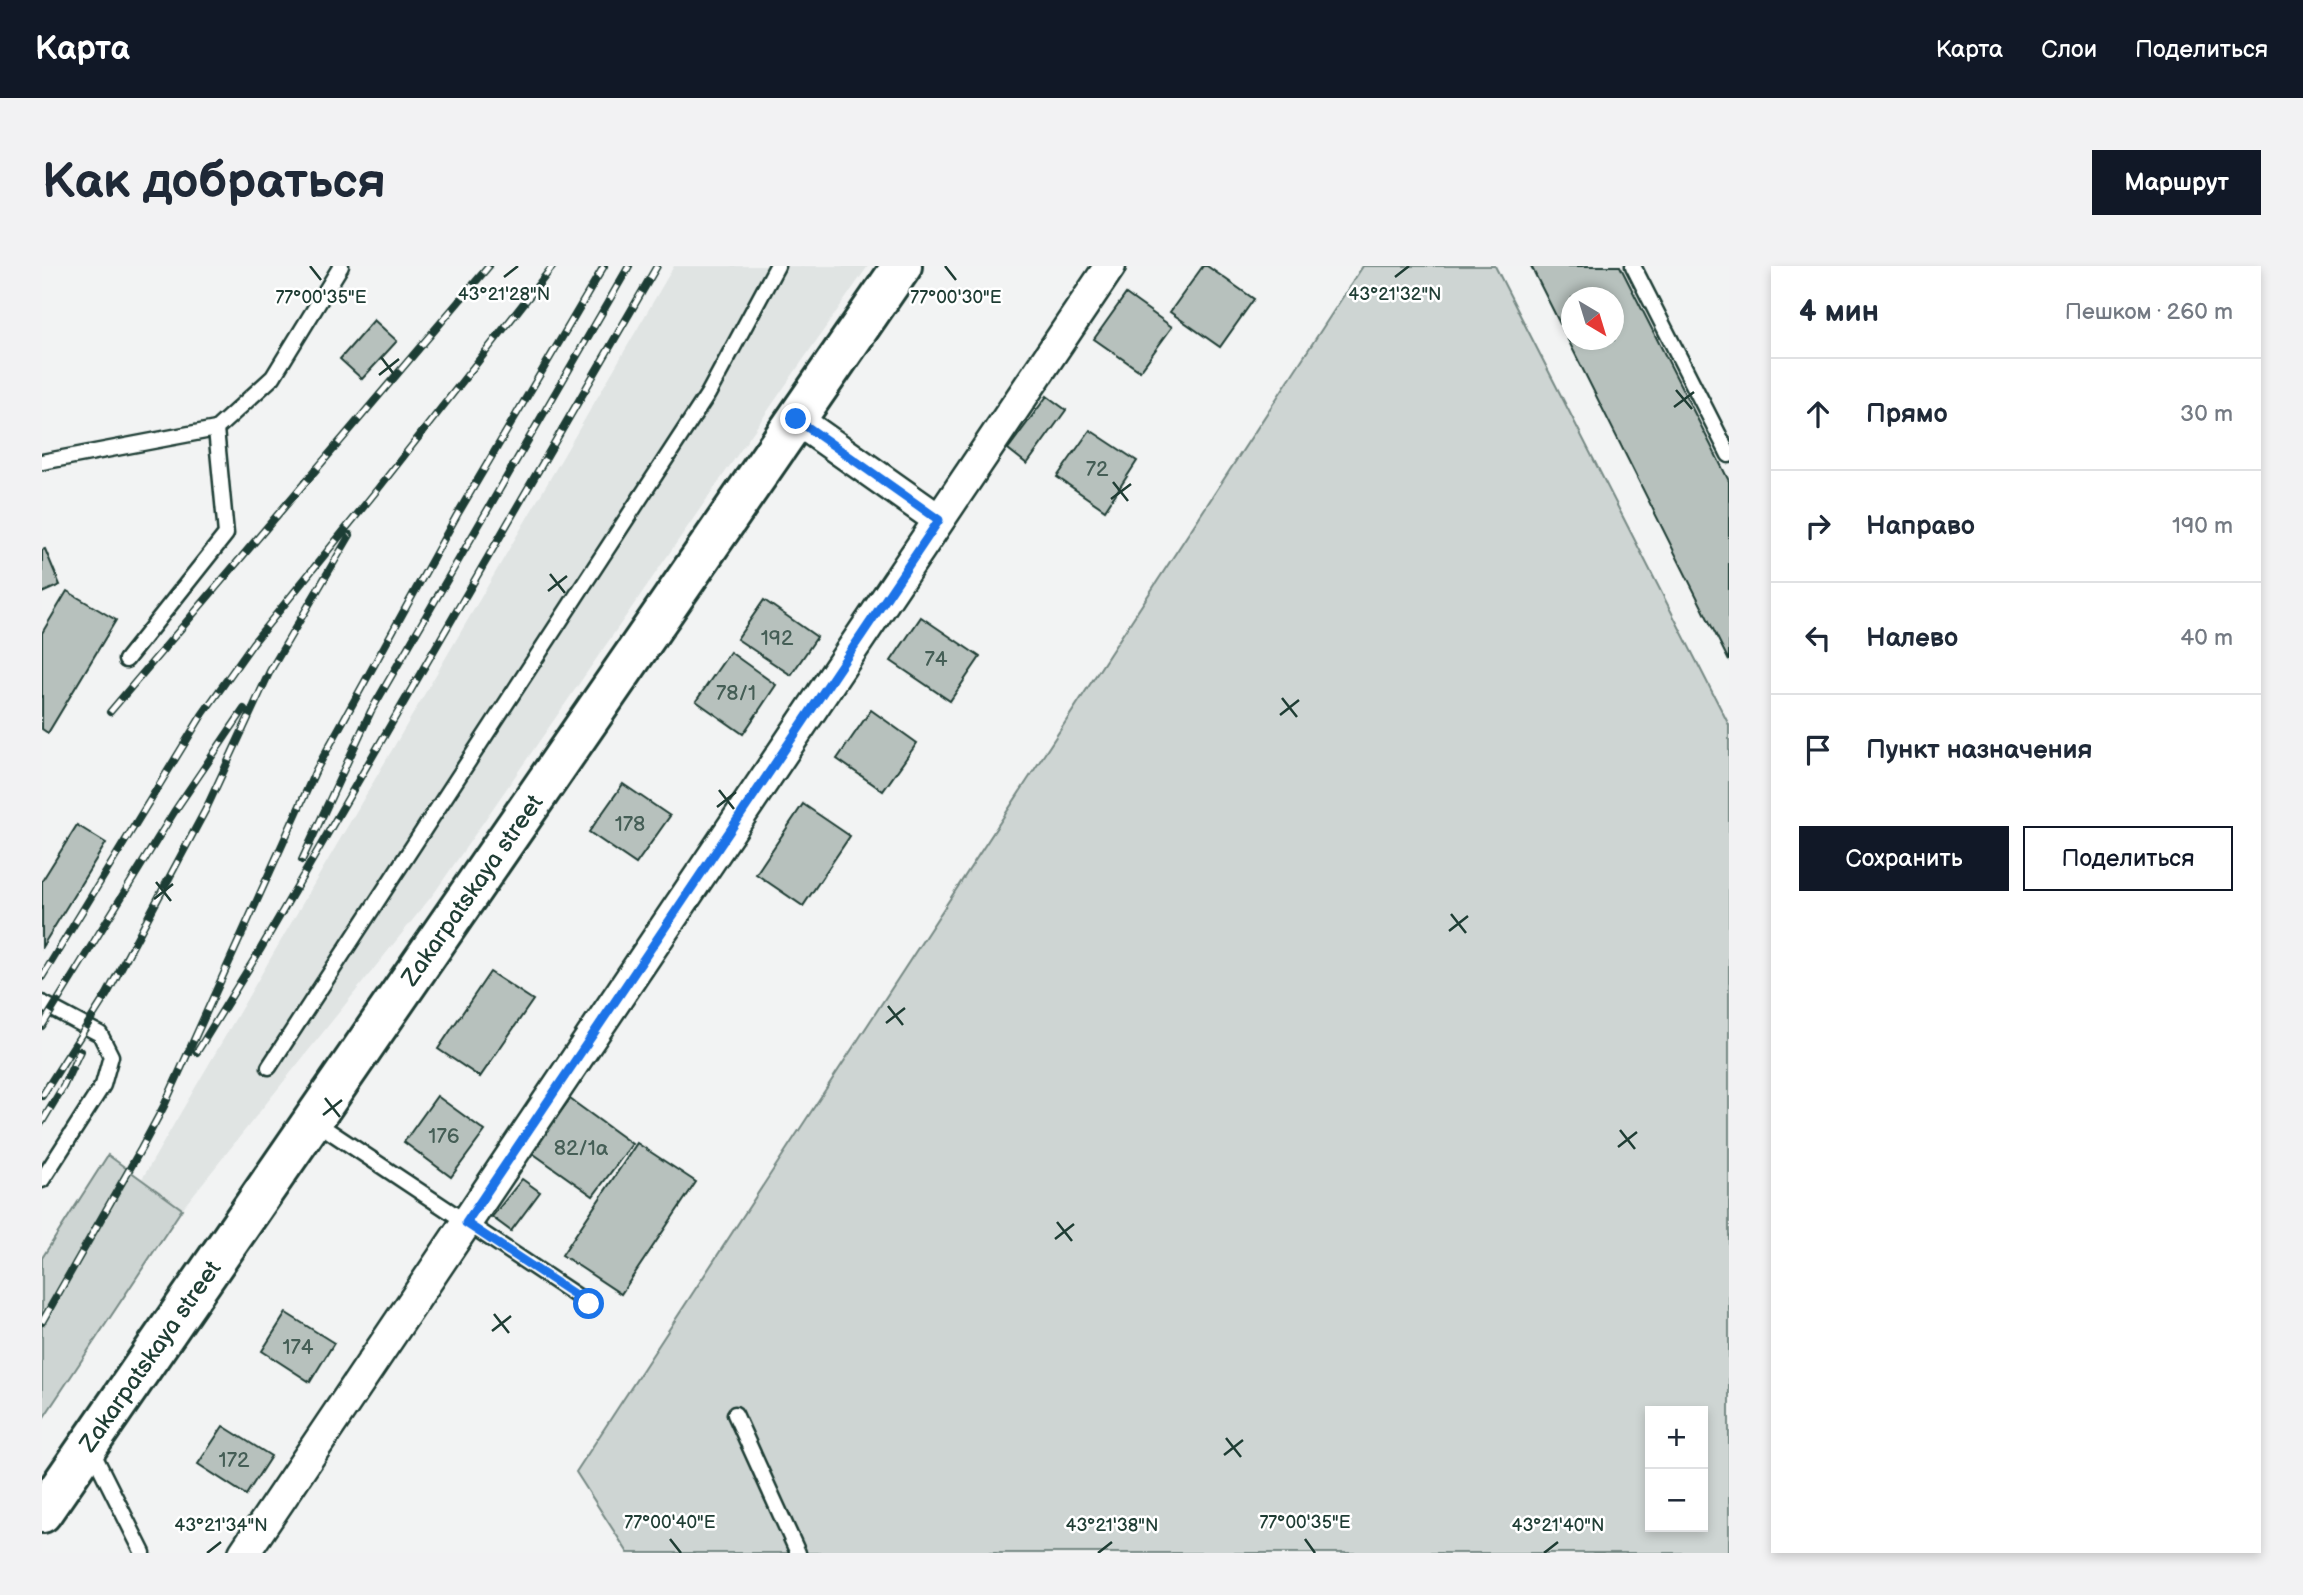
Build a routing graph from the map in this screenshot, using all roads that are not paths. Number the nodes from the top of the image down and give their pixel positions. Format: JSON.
{"nodes":[{"id":1,"x":341,"y":266,"type":"edge"},
{"id":2,"x":777,"y":266,"type":"edge"},
{"id":3,"x":902,"y":266,"type":"edge"},
{"id":4,"x":1110,"y":266,"type":"edge"},
{"id":5,"x":1633,"y":266,"type":"edge"},
{"id":6,"x":796,"y":419,"type":"junction"},
{"id":7,"x":216,"y":429,"type":"junction"},
{"id":8,"x":1729,"y":455,"type":"edge"},
{"id":9,"x":42,"y":462,"type":"edge"},
{"id":10,"x":939,"y":520,"type":"junction"},
{"id":11,"x":126,"y":660,"type":"dead end"},
{"id":12,"x":42,"y":1003,"type":"edge"},
{"id":13,"x":269,"y":1067,"type":"dead end"},
{"id":14,"x":313,"y":1120,"type":"junction"},
{"id":15,"x":42,"y":1180,"type":"edge"},
{"id":16,"x":466,"y":1223,"type":"junction"},
{"id":17,"x":589,"y":1304,"type":"dead end"},
{"id":18,"x":735,"y":1414,"type":"dead end"},
{"id":19,"x":89,"y":1445,"type":"junction"},
{"id":20,"x":42,"y":1513,"type":"edge"},
{"id":21,"x":144,"y":1553,"type":"edge"},
{"id":22,"x":244,"y":1553,"type":"edge"},
{"id":23,"x":798,"y":1553,"type":"edge"}],
"edges":[{"from":1,"to":7,"type":"lane"},
{"from":2,"to":13,"type":"lane"},
{"from":3,"to":6,"type":"street","name":"Zakarpatskaya street"},
{"from":4,"to":10,"type":"street"},
{"from":5,"to":8,"type":"lane"},
{"from":6,"to":10,"type":"street"},
{"from":6,"to":14,"type":"street","name":"Zakarpatskaya street"},
{"from":7,"to":9,"type":"lane"},
{"from":7,"to":11,"type":"lane"},
{"from":10,"to":16,"type":"street"},
{"from":12,"to":15,"type":"lane"},
{"from":14,"to":16,"type":"lane"},
{"from":14,"to":19,"type":"street","name":"Zakarpatskaya street"},
{"from":16,"to":17,"type":"lane"},
{"from":16,"to":22,"type":"street"},
{"from":18,"to":23,"type":"lane"},
{"from":19,"to":20,"type":"street","name":"Zakarpatskaya street"},
{"from":19,"to":21,"type":"lane"}]}
